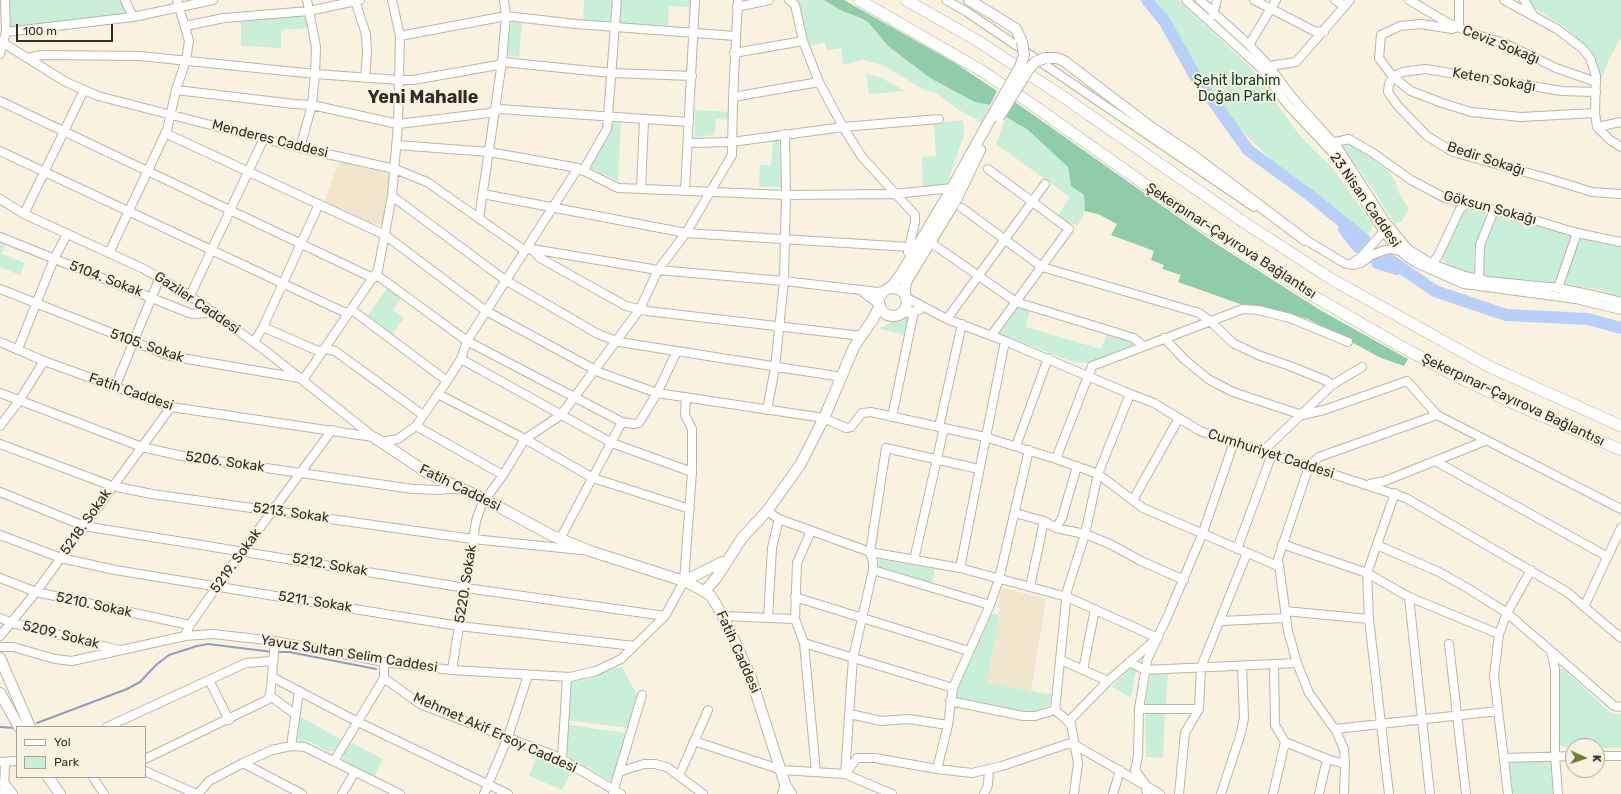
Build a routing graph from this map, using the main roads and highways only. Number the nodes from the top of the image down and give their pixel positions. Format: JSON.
{"nodes":[{"id":1,"x":859,"y":0,"type":"edge"},
{"id":2,"x":906,"y":0,"type":"edge"},
{"id":3,"x":969,"y":0,"type":"edge"},
{"id":4,"x":990,"y":126,"type":"junction"},
{"id":5,"x":1305,"y":240,"type":"road end"},
{"id":6,"x":886,"y":290,"type":"junction"},
{"id":7,"x":906,"y":296,"type":"junction"},
{"id":8,"x":880,"y":305,"type":"junction"},
{"id":9,"x":899,"y":314,"type":"junction"},
{"id":10,"x":862,"y":336,"type":"junction"},
{"id":11,"x":1621,"y":426,"type":"edge"},
{"id":12,"x":378,"y":440,"type":"road end"},
{"id":13,"x":1621,"y":450,"type":"edge"},
{"id":14,"x":732,"y":553,"type":"junction"},
{"id":15,"x":722,"y":562,"type":"junction"},
{"id":16,"x":717,"y":577,"type":"junction"},
{"id":17,"x":684,"y":581,"type":"junction"},
{"id":18,"x":703,"y":590,"type":"junction"},
{"id":19,"x":716,"y":603,"type":"junction"},
{"id":20,"x":0,"y":658,"type":"edge"},
{"id":21,"x":0,"y":693,"type":"edge"},
{"id":22,"x":18,"y":726,"type":"edge"},
{"id":23,"x":30,"y":726,"type":"edge"},
{"id":24,"x":49,"y":778,"type":"edge"},
{"id":25,"x":57,"y":778,"type":"edge"},
{"id":26,"x":60,"y":794,"type":"edge"},
{"id":27,"x":67,"y":794,"type":"edge"},
{"id":28,"x":791,"y":794,"type":"edge"}],
"edges":[{"from":1,"to":13,"type":"highway","name":"Şekerpınar-Çayırova Bağlantısı"},
{"from":2,"to":11,"type":"highway","name":"Şekerpınar-Çayırova Bağlantısı"},
{"from":3,"to":4,"type":"main road","bridge":true},
{"from":4,"to":5,"type":"main road","bridge":true},
{"from":4,"to":6,"type":"main road"},
{"from":4,"to":7,"type":"main road"},
{"from":6,"to":7,"type":"main road"},
{"from":6,"to":8,"type":"main road"},
{"from":7,"to":9,"type":"main road"},
{"from":8,"to":9,"type":"main road"},
{"from":8,"to":10,"type":"main road"},
{"from":9,"to":10,"type":"main road"},
{"from":10,"to":14,"type":"main road"},
{"from":12,"to":17,"type":"main road","name":"Fatih Caddesi"},
{"from":14,"to":15,"type":"main road"},
{"from":14,"to":16,"type":"main road"},
{"from":15,"to":17,"type":"main road"},
{"from":15,"to":18,"type":"main road"},
{"from":16,"to":18,"type":"main road"},
{"from":16,"to":19,"type":"main road"},
{"from":17,"to":18,"type":"main road","name":"Fatih Caddesi"},
{"from":18,"to":19,"type":"main road","name":"Fatih Caddesi"},
{"from":19,"to":28,"type":"main road","name":"Fatih Caddesi"},
{"from":20,"to":23,"type":"main road"},
{"from":21,"to":22,"type":"main road"},
{"from":24,"to":26,"type":"main road"},
{"from":25,"to":27,"type":"main road"}]}
